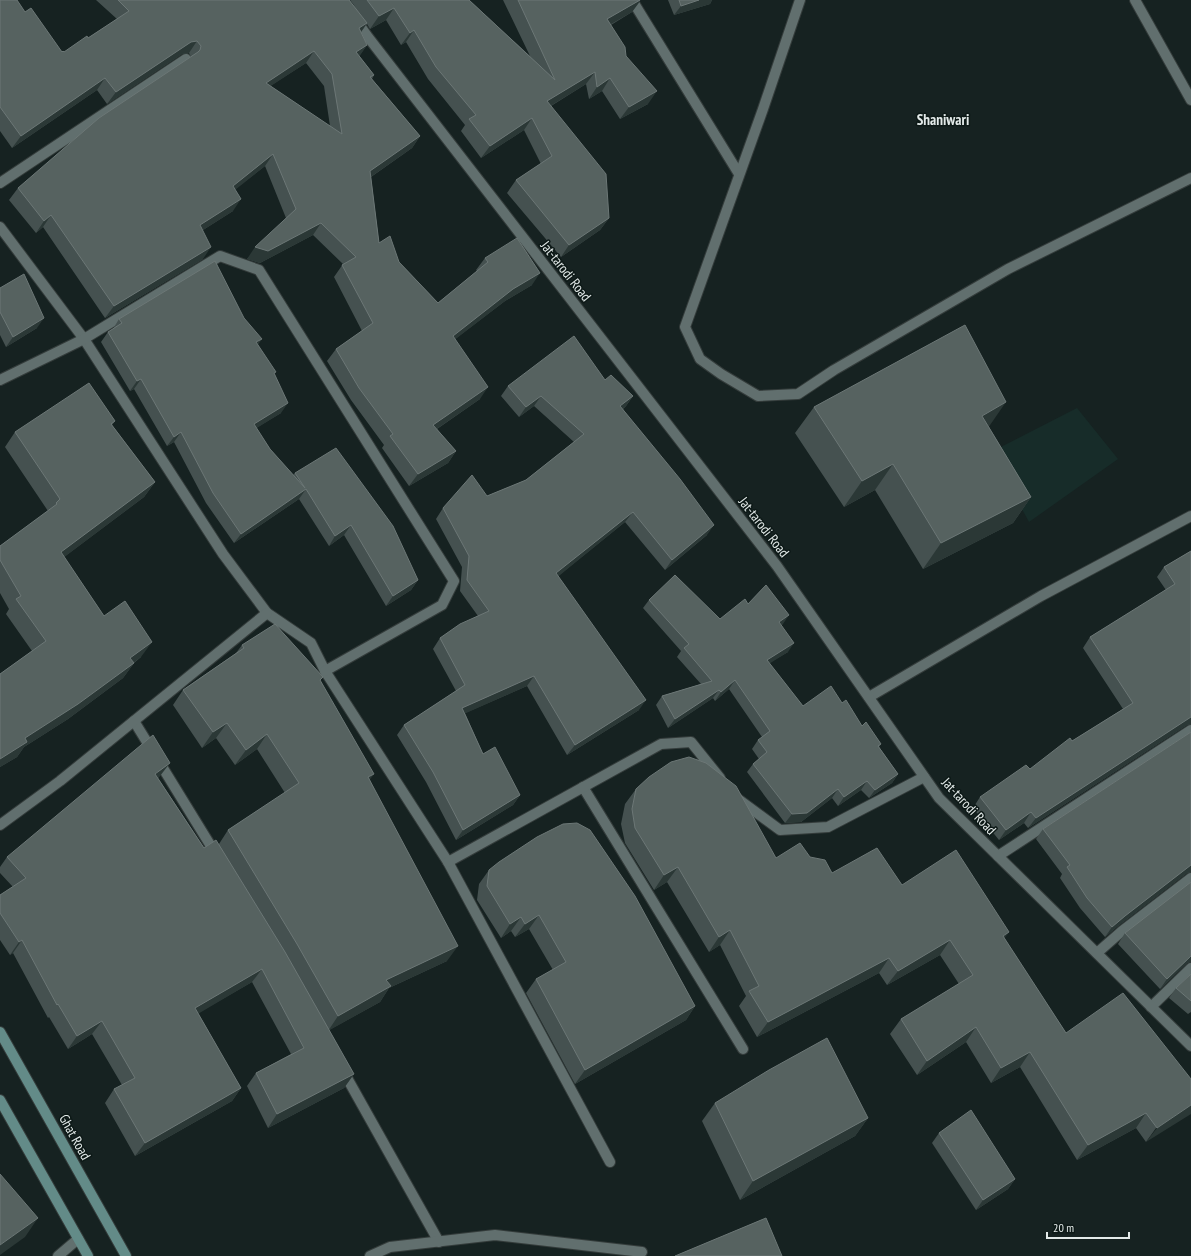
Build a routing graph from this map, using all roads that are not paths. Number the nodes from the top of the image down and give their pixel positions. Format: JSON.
{"nodes":[{"id":1,"x":342,"y":0,"type":"edge"},
{"id":2,"x":632,"y":0,"type":"edge"},
{"id":3,"x":800,"y":0,"type":"edge"},
{"id":4,"x":1135,"y":0,"type":"edge"},
{"id":5,"x":186,"y":59,"type":"edge"},
{"id":6,"x":1191,"y":100,"type":"edge"},
{"id":7,"x":739,"y":174,"type":"junction"},
{"id":8,"x":1191,"y":178,"type":"edge"},
{"id":9,"x":0,"y":183,"type":"edge"},
{"id":10,"x":0,"y":227,"type":"edge"},
{"id":11,"x":84,"y":339,"type":"junction"},
{"id":12,"x":0,"y":380,"type":"edge"},
{"id":13,"x":1191,"y":516,"type":"edge"},
{"id":14,"x":267,"y":613,"type":"junction"},
{"id":15,"x":325,"y":671,"type":"junction"},
{"id":16,"x":869,"y":697,"type":"junction"},
{"id":17,"x":134,"y":721,"type":"junction"},
{"id":18,"x":1191,"y":730,"type":"edge"},
{"id":19,"x":924,"y":777,"type":"junction"},
{"id":20,"x":583,"y":787,"type":"junction"},
{"id":21,"x":0,"y":825,"type":"edge"},
{"id":22,"x":998,"y":856,"type":"junction"},
{"id":23,"x":220,"y":861,"type":"edge"},
{"id":24,"x":448,"y":862,"type":"junction"},
{"id":25,"x":1191,"y":878,"type":"edge"},
{"id":26,"x":1097,"y":953,"type":"junction"},
{"id":27,"x":1191,"y":968,"type":"edge"},
{"id":28,"x":1151,"y":1007,"type":"junction"},
{"id":29,"x":0,"y":1032,"type":"edge"},
{"id":30,"x":1191,"y":1046,"type":"edge"},
{"id":31,"x":743,"y":1049,"type":"dead end"},
{"id":32,"x":335,"y":1057,"type":"edge"},
{"id":33,"x":0,"y":1100,"type":"edge"},
{"id":34,"x":610,"y":1162,"type":"dead end"},
{"id":35,"x":78,"y":1239,"type":"junction"},
{"id":36,"x":439,"y":1242,"type":"junction"},
{"id":37,"x":642,"y":1252,"type":"dead end"},
{"id":38,"x":58,"y":1256,"type":"edge"},
{"id":39,"x":88,"y":1256,"type":"edge"},
{"id":40,"x":126,"y":1256,"type":"edge"},
{"id":41,"x":370,"y":1256,"type":"edge"}],
"edges":[{"from":1,"to":16,"type":"street","name":"Jat-tarodi Road"},
{"from":2,"to":7,"type":"street"},
{"from":3,"to":7,"type":"street"},
{"from":4,"to":6,"type":"street"},
{"from":5,"to":9,"type":"street"},
{"from":7,"to":8,"type":"street"},
{"from":10,"to":11,"type":"street"},
{"from":11,"to":12,"type":"street"},
{"from":11,"to":14,"type":"street"},
{"from":11,"to":15,"type":"street"},
{"from":13,"to":16,"type":"street"},
{"from":14,"to":15,"type":"street"},
{"from":14,"to":17,"type":"street"},
{"from":15,"to":24,"type":"street"},
{"from":16,"to":19,"type":"street","name":"Jat-tarodi Road"},
{"from":17,"to":21,"type":"street"},
{"from":17,"to":23,"type":"street"},
{"from":18,"to":22,"type":"street"},
{"from":19,"to":20,"type":"street"},
{"from":19,"to":22,"type":"street","name":"Jat-tarodi Road"},
{"from":20,"to":24,"type":"street"},
{"from":20,"to":31,"type":"street"},
{"from":22,"to":26,"type":"street","name":"Jat-tarodi Road"},
{"from":24,"to":34,"type":"street"},
{"from":25,"to":26,"type":"street"},
{"from":26,"to":28,"type":"street","name":"Jat-tarodi Road"},
{"from":27,"to":28,"type":"street"},
{"from":28,"to":30,"type":"street","name":"Jat-tarodi Road"},
{"from":29,"to":40,"type":"main road","name":"Ghat Road"},
{"from":32,"to":36,"type":"street"},
{"from":33,"to":35,"type":"main road"},
{"from":35,"to":38,"type":"street"},
{"from":35,"to":39,"type":"main road"},
{"from":36,"to":37,"type":"street"},
{"from":36,"to":41,"type":"street"}]}
